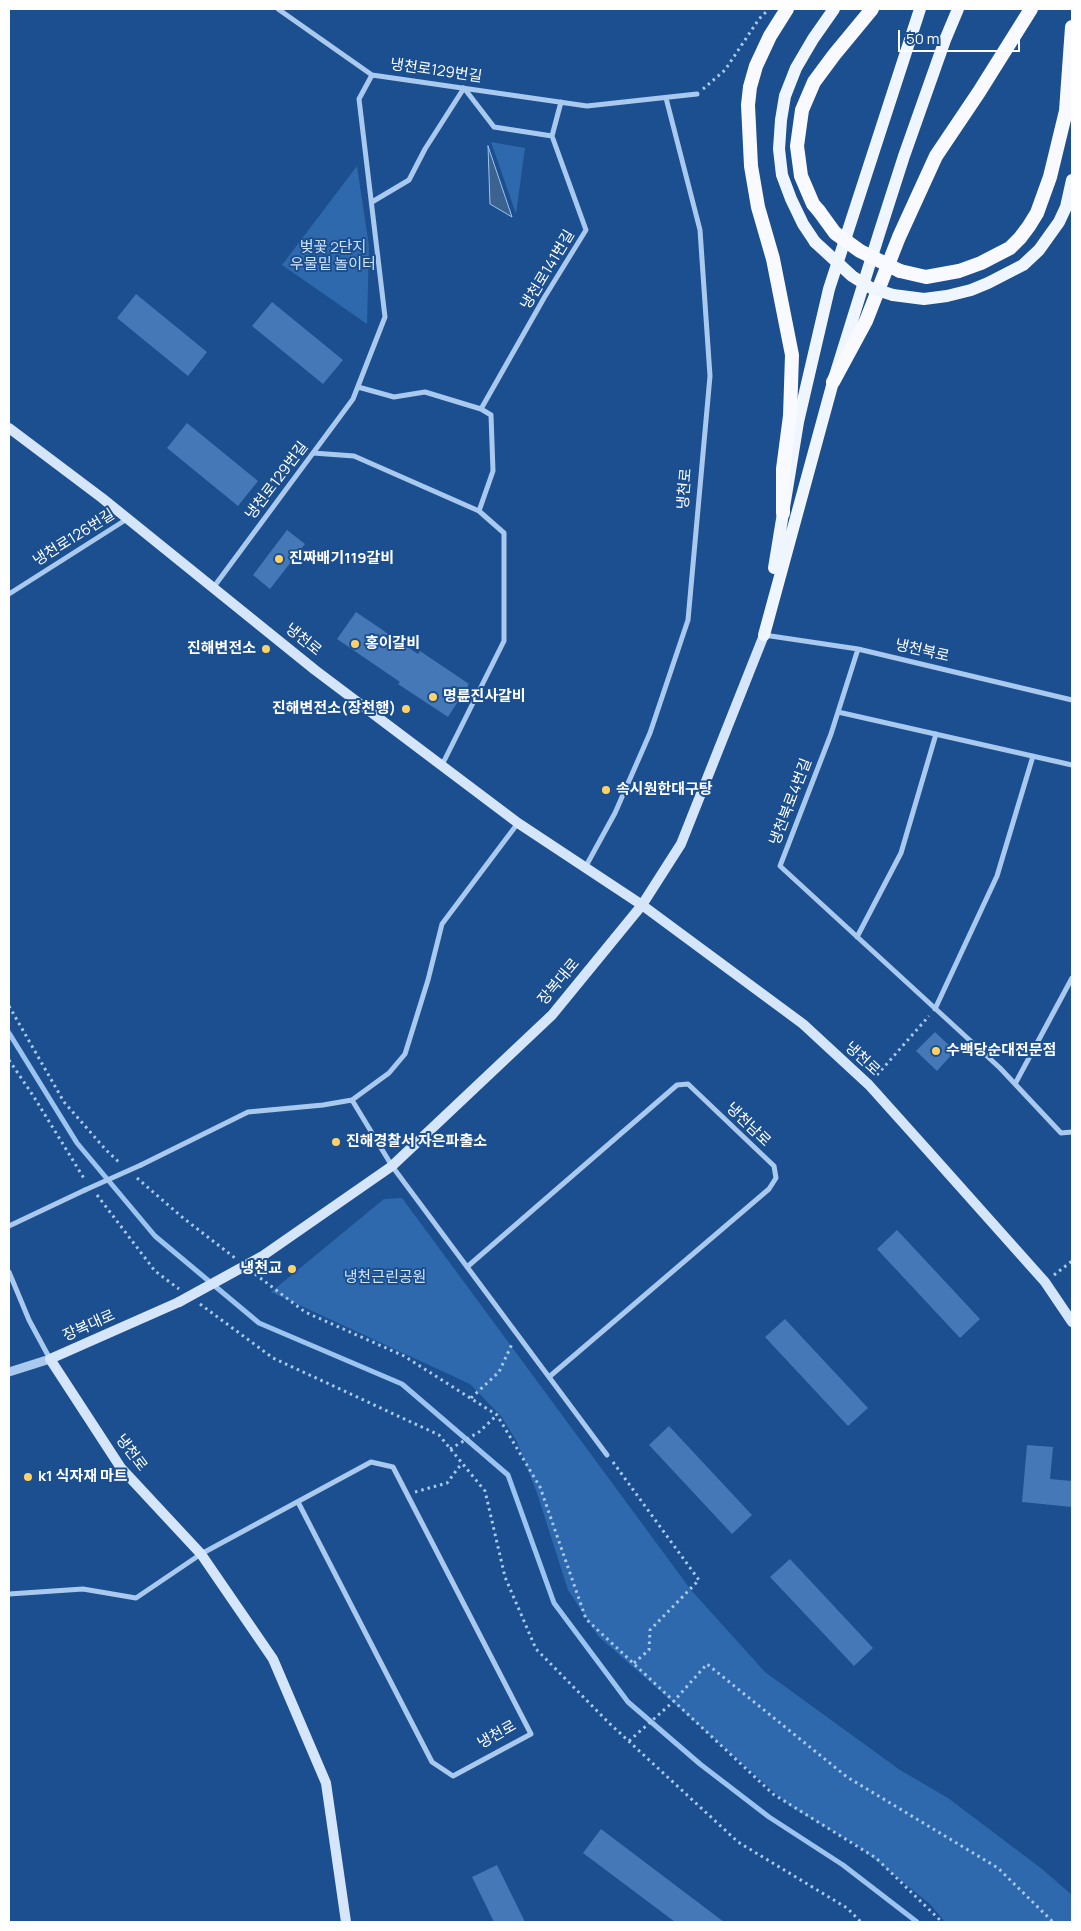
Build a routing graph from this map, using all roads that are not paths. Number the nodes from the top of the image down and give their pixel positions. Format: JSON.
{"nodes":[{"id":1,"x":278,"y":9,"type":"edge"},
{"id":2,"x":787,"y":9,"type":"edge"},
{"id":3,"x":834,"y":9,"type":"edge"},
{"id":4,"x":872,"y":9,"type":"edge"},
{"id":5,"x":920,"y":9,"type":"edge"},
{"id":6,"x":958,"y":9,"type":"edge"},
{"id":7,"x":1031,"y":9,"type":"edge"},
{"id":8,"x":1072,"y":27,"type":"edge"},
{"id":9,"x":372,"y":75,"type":"junction"},
{"id":10,"x":464,"y":88,"type":"junction"},
{"id":11,"x":698,"y":94,"type":"road end"},
{"id":12,"x":666,"y":98,"type":"junction"},
{"id":13,"x":561,"y":102,"type":"junction"},
{"id":14,"x":552,"y":136,"type":"junction"},
{"id":15,"x":1072,"y":180,"type":"edge"},
{"id":16,"x":372,"y":202,"type":"junction"},
{"id":17,"x":833,"y":382,"type":"junction"},
{"id":18,"x":358,"y":387,"type":"junction"},
{"id":19,"x":481,"y":410,"type":"junction"},
{"id":20,"x":9,"y":428,"type":"edge"},
{"id":21,"x":313,"y":453,"type":"junction"},
{"id":22,"x":479,"y":512,"type":"junction"},
{"id":23,"x":783,"y":514,"type":"junction"},
{"id":24,"x":127,"y":519,"type":"junction"},
{"id":25,"x":213,"y":588,"type":"junction"},
{"id":26,"x":9,"y":594,"type":"edge"},
{"id":27,"x":764,"y":635,"type":"junction"},
{"id":28,"x":858,"y":649,"type":"junction"},
{"id":29,"x":1072,"y":700,"type":"edge"},
{"id":30,"x":838,"y":712,"type":"junction"},
{"id":31,"x":936,"y":734,"type":"junction"},
{"id":32,"x":1033,"y":756,"type":"junction"},
{"id":33,"x":442,"y":765,"type":"junction"},
{"id":34,"x":1072,"y":765,"type":"edge"},
{"id":35,"x":518,"y":823,"type":"junction"},
{"id":36,"x":586,"y":866,"type":"junction"},
{"id":37,"x":642,"y":905,"type":"junction"},
{"id":38,"x":856,"y":937,"type":"junction"},
{"id":39,"x":1072,"y":978,"type":"edge"},
{"id":40,"x":935,"y":1009,"type":"junction"},
{"id":41,"x":1015,"y":1084,"type":"junction"},
{"id":42,"x":352,"y":1100,"type":"junction"},
{"id":43,"x":1072,"y":1132,"type":"edge"},
{"id":44,"x":392,"y":1166,"type":"junction"},
{"id":45,"x":9,"y":1226,"type":"edge"},
{"id":46,"x":467,"y":1268,"type":"junction"},
{"id":47,"x":9,"y":1272,"type":"edge"},
{"id":48,"x":1072,"y":1322,"type":"edge"},
{"id":49,"x":50,"y":1359,"type":"junction"},
{"id":50,"x":9,"y":1372,"type":"edge"},
{"id":51,"x":549,"y":1377,"type":"junction"},
{"id":52,"x":607,"y":1455,"type":"road end"},
{"id":53,"x":298,"y":1502,"type":"junction"},
{"id":54,"x":201,"y":1554,"type":"junction"},
{"id":55,"x":9,"y":1594,"type":"edge"},
{"id":56,"x":346,"y":1922,"type":"edge"}],
"edges":[{"from":1,"to":9,"type":"street"},
{"from":2,"to":23,"type":"highway"},
{"from":3,"to":15,"type":"main road","bridge":true},
{"from":4,"to":8,"type":"highway","bridge":true},
{"from":5,"to":23,"type":"main road"},
{"from":6,"to":17,"type":"main road"},
{"from":7,"to":17,"type":"highway"},
{"from":9,"to":10,"type":"street","name":"냉천로129번길"},
{"from":9,"to":16,"type":"street","name":"냉천로129번길"},
{"from":10,"to":13,"type":"street","name":"냉천로129번길"},
{"from":10,"to":14,"type":"street"},
{"from":10,"to":16,"type":"street"},
{"from":11,"to":12,"type":"street","name":"냉천로129번길"},
{"from":12,"to":13,"type":"street","name":"냉천로129번길"},
{"from":12,"to":36,"type":"street","name":"냉천로"},
{"from":13,"to":14,"type":"street"},
{"from":14,"to":19,"type":"street","name":"냉천로141번길"},
{"from":16,"to":18,"type":"street","name":"냉천로129번길"},
{"from":17,"to":27,"type":"main road"},
{"from":18,"to":19,"type":"street"},
{"from":18,"to":21,"type":"street","name":"냉천로129번길"},
{"from":19,"to":22,"type":"street"},
{"from":20,"to":24,"type":"main road","name":"냉천로"},
{"from":21,"to":22,"type":"street"},
{"from":21,"to":25,"type":"street","name":"냉천로129번길"},
{"from":22,"to":33,"type":"street"},
{"from":23,"to":27,"type":"main road"},
{"from":24,"to":25,"type":"main road","name":"냉천로"},
{"from":24,"to":26,"type":"street","name":"냉천로126번길"},
{"from":25,"to":33,"type":"main road","name":"냉천로"},
{"from":27,"to":28,"type":"street","name":"냉천북로"},
{"from":27,"to":37,"type":"main road","name":"장복대로"},
{"from":28,"to":29,"type":"street","name":"냉천북로"},
{"from":28,"to":30,"type":"street","name":"냉천북로4번길"},
{"from":30,"to":31,"type":"street"},
{"from":30,"to":38,"type":"street","name":"냉천북로4번길"},
{"from":31,"to":32,"type":"street"},
{"from":31,"to":38,"type":"street"},
{"from":32,"to":34,"type":"street"},
{"from":32,"to":40,"type":"street"},
{"from":33,"to":35,"type":"main road","name":"냉천로"},
{"from":35,"to":36,"type":"main road","name":"냉천로"},
{"from":35,"to":42,"type":"street"},
{"from":36,"to":37,"type":"main road","name":"냉천로"},
{"from":37,"to":44,"type":"main road","name":"장복대로"},
{"from":37,"to":48,"type":"main road","name":"냉천로"},
{"from":38,"to":40,"type":"street","name":"냉천북로4번길"},
{"from":39,"to":41,"type":"street"},
{"from":40,"to":41,"type":"street","name":"냉천북로4번길"},
{"from":41,"to":43,"type":"street","name":"냉천북로4번길"},
{"from":42,"to":44,"type":"street"},
{"from":42,"to":45,"type":"street","bridge":true},
{"from":44,"to":46,"type":"street"},
{"from":44,"to":49,"type":"main road","name":"장복대로","bridge":true},
{"from":46,"to":51,"type":"street"},
{"from":46,"to":51,"type":"street","name":"냉천남로"},
{"from":47,"to":49,"type":"street"},
{"from":49,"to":50,"type":"street","name":"장복대로"},
{"from":49,"to":54,"type":"main road","name":"냉천로"},
{"from":51,"to":52,"type":"street"},
{"from":53,"to":53,"type":"street","name":"냉천로"},
{"from":53,"to":54,"type":"street","name":"냉천로"},
{"from":54,"to":55,"type":"street"},
{"from":54,"to":56,"type":"main road","name":"냉천로"}]}
